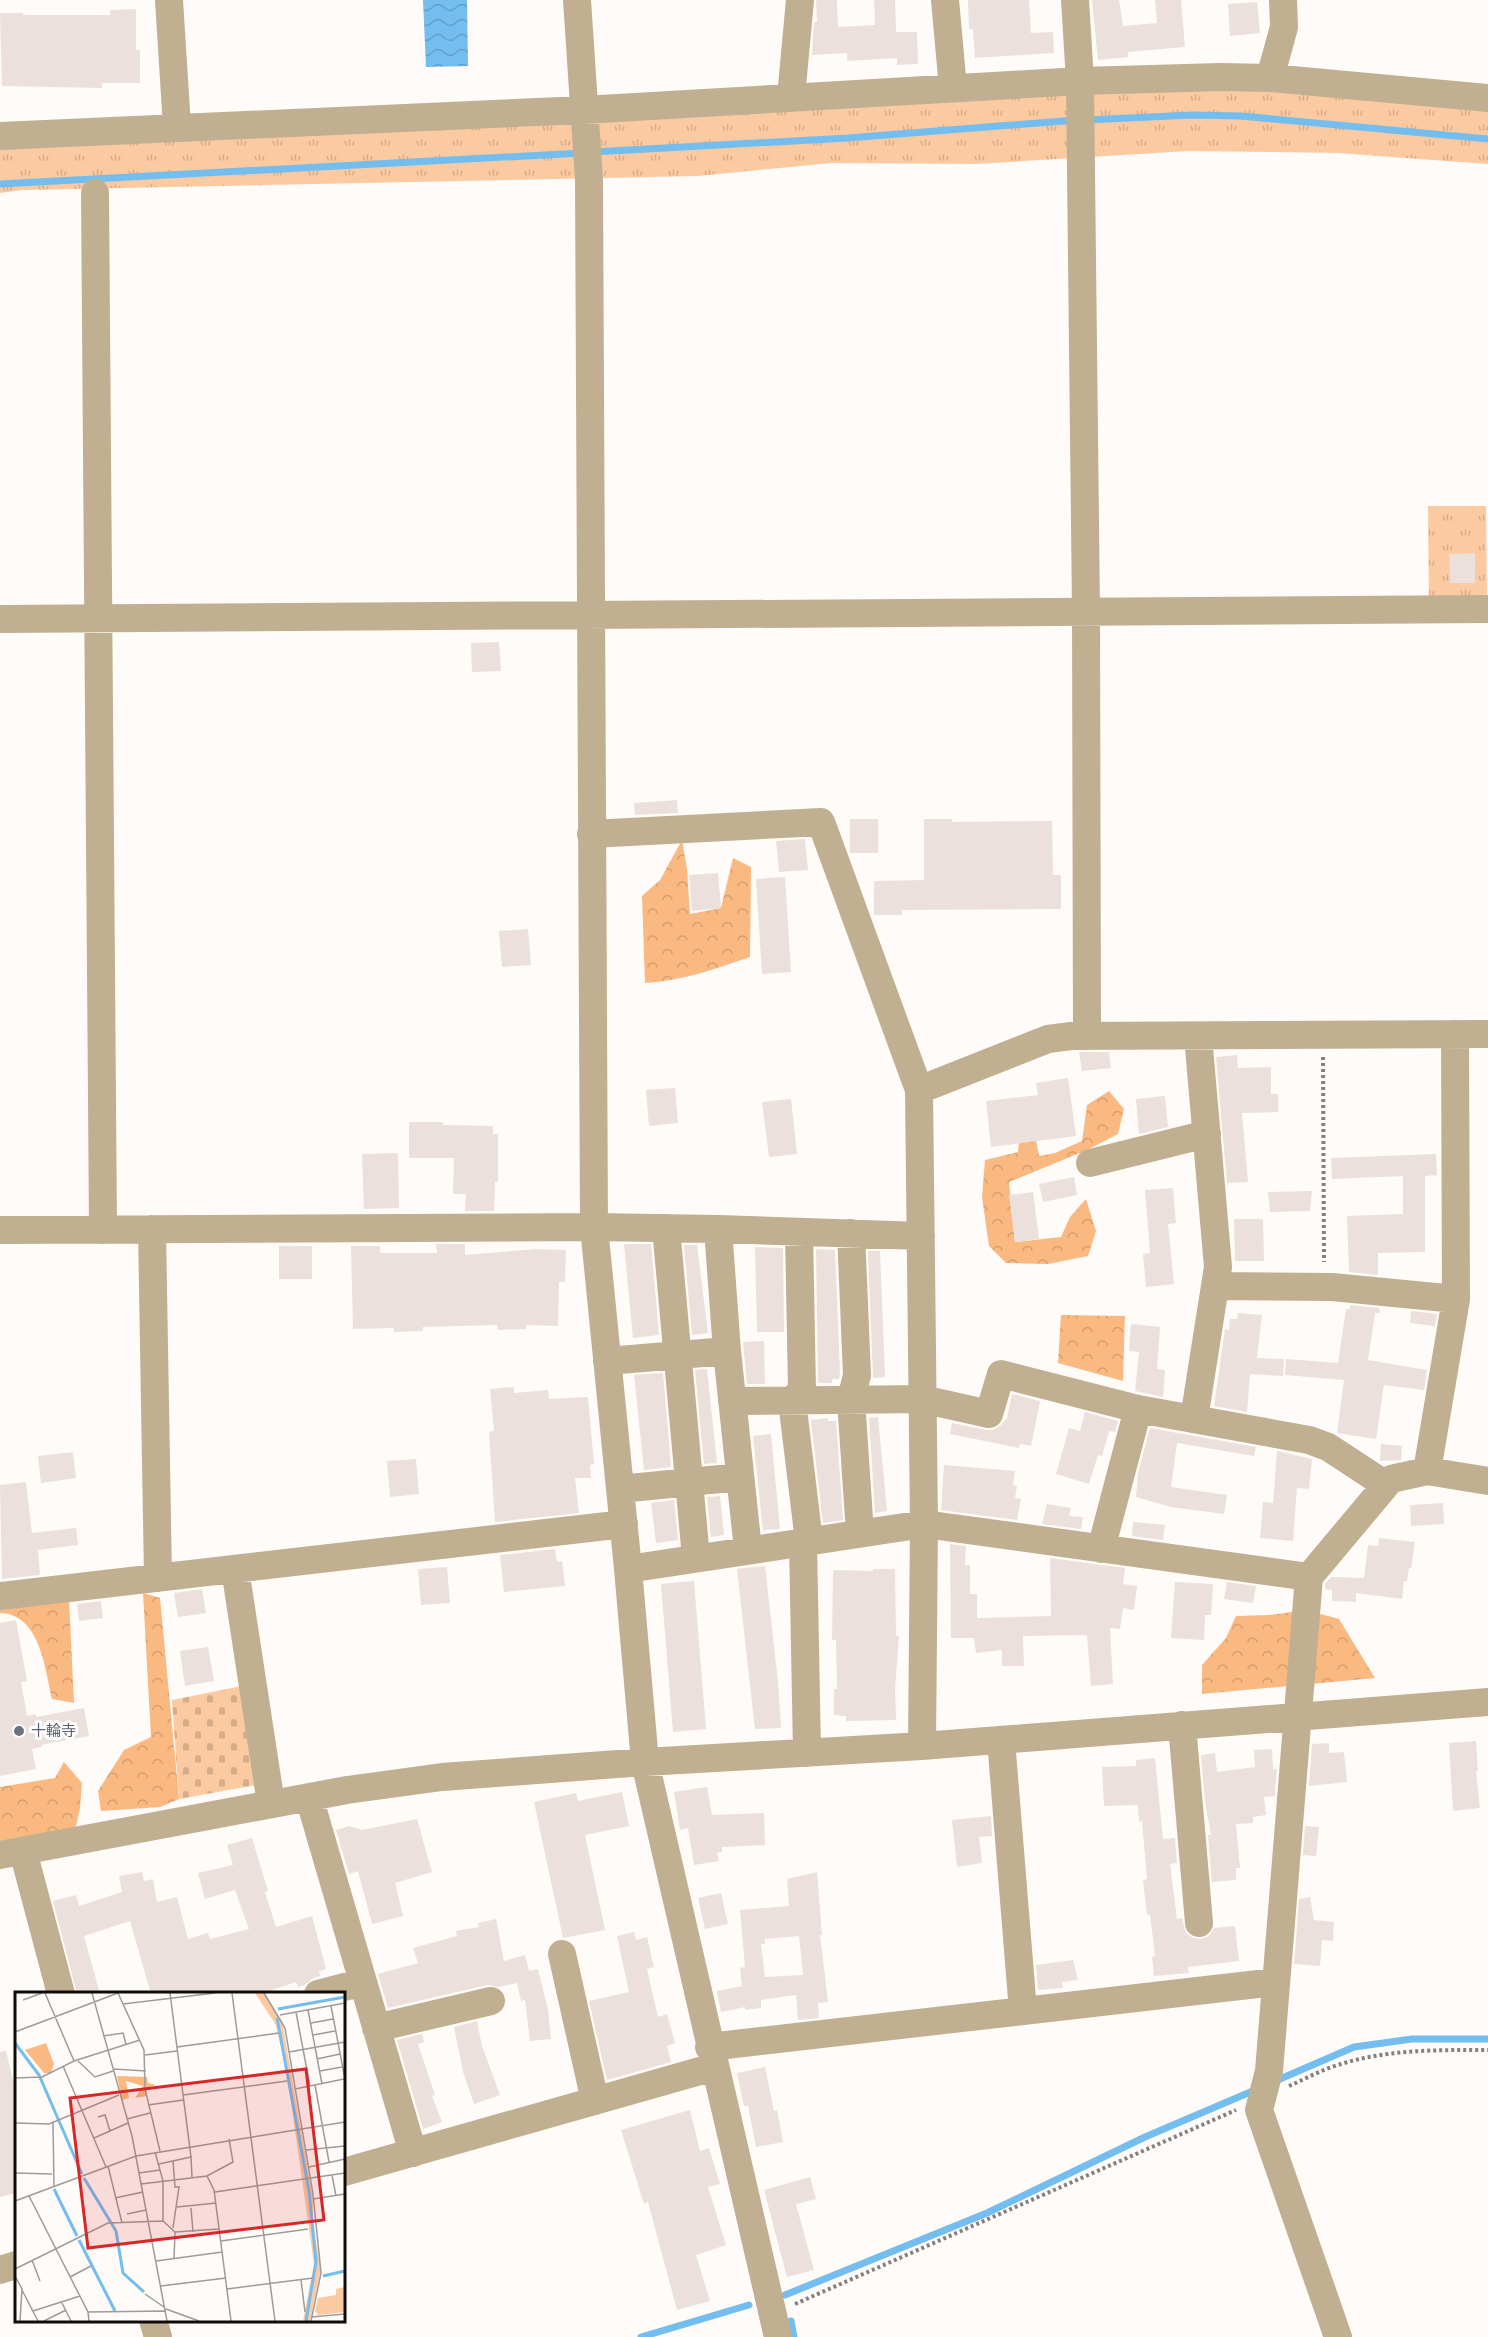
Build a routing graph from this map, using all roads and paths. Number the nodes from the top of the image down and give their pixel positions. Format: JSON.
{"nodes":[{"id":1,"x":169,"y":0,"type":"edge"},
{"id":2,"x":576,"y":0,"type":"edge"},
{"id":3,"x":800,"y":0,"type":"edge"},
{"id":4,"x":945,"y":0,"type":"edge"},
{"id":5,"x":1075,"y":0,"type":"edge"},
{"id":6,"x":1282,"y":0,"type":"edge"},
{"id":7,"x":1270,"y":78,"type":"junction"},
{"id":8,"x":953,"y":88,"type":"junction"},
{"id":9,"x":1080,"y":88,"type":"junction"},
{"id":10,"x":791,"y":98,"type":"junction"},
{"id":11,"x":1488,"y":99,"type":"edge"},
{"id":12,"x":583,"y":110,"type":"junction"},
{"id":13,"x":177,"y":127,"type":"junction"},
{"id":14,"x":0,"y":136,"type":"edge"},
{"id":15,"x":95,"y":193,"type":"dead end"},
{"id":16,"x":1488,"y":609,"type":"edge"},
{"id":17,"x":1086,"y":612,"type":"junction"},
{"id":18,"x":591,"y":615,"type":"junction"},
{"id":19,"x":97,"y":618,"type":"junction"},
{"id":20,"x":0,"y":619,"type":"edge"},
{"id":21,"x":591,"y":834,"type":"junction"},
{"id":22,"x":1455,"y":1034,"type":"junction"},
{"id":23,"x":1488,"y":1034,"type":"edge"},
{"id":24,"x":1087,"y":1036,"type":"junction"},
{"id":25,"x":1198,"y":1036,"type":"junction"},
{"id":26,"x":1323,"y":1036,"type":"junction"},
{"id":27,"x":919,"y":1090,"type":"junction"},
{"id":28,"x":1207,"y":1134,"type":"junction"},
{"id":29,"x":1089,"y":1163,"type":"dead end"},
{"id":30,"x":594,"y":1227,"type":"junction"},
{"id":31,"x":666,"y":1228,"type":"junction"},
{"id":32,"x":153,"y":1229,"type":"junction"},
{"id":33,"x":718,"y":1229,"type":"junction"},
{"id":34,"x":0,"y":1230,"type":"edge"},
{"id":35,"x":103,"y":1230,"type":"junction"},
{"id":36,"x":799,"y":1232,"type":"junction"},
{"id":37,"x":851,"y":1233,"type":"junction"},
{"id":38,"x":921,"y":1236,"type":"junction"},
{"id":39,"x":1215,"y":1286,"type":"junction"},
{"id":40,"x":1324,"y":1287,"type":"junction"},
{"id":41,"x":1456,"y":1299,"type":"junction"},
{"id":42,"x":727,"y":1352,"type":"junction"},
{"id":43,"x":677,"y":1355,"type":"junction"},
{"id":44,"x":607,"y":1361,"type":"junction"},
{"id":45,"x":922,"y":1399,"type":"junction"},
{"id":46,"x":851,"y":1400,"type":"junction"},
{"id":47,"x":732,"y":1401,"type":"junction"},
{"id":48,"x":792,"y":1401,"type":"junction"},
{"id":49,"x":1138,"y":1409,"type":"junction"},
{"id":50,"x":1194,"y":1419,"type":"junction"},
{"id":51,"x":1427,"y":1471,"type":"junction"},
{"id":52,"x":740,"y":1477,"type":"junction"},
{"id":53,"x":1488,"y":1481,"type":"edge"},
{"id":54,"x":688,"y":1482,"type":"junction"},
{"id":55,"x":1386,"y":1485,"type":"junction"},
{"id":56,"x":620,"y":1490,"type":"junction"},
{"id":57,"x":624,"y":1524,"type":"junction"},
{"id":58,"x":924,"y":1524,"type":"junction"},
{"id":59,"x":860,"y":1533,"type":"junction"},
{"id":60,"x":806,"y":1542,"type":"junction"},
{"id":61,"x":1101,"y":1549,"type":"junction"},
{"id":62,"x":748,"y":1550,"type":"junction"},
{"id":63,"x":696,"y":1558,"type":"junction"},
{"id":64,"x":235,"y":1569,"type":"junction"},
{"id":65,"x":628,"y":1569,"type":"junction"},
{"id":66,"x":1309,"y":1577,"type":"junction"},
{"id":67,"x":158,"y":1578,"type":"junction"},
{"id":68,"x":0,"y":1596,"type":"edge"},
{"id":69,"x":1488,"y":1702,"type":"edge"},
{"id":70,"x":1298,"y":1716,"type":"junction"},
{"id":71,"x":1182,"y":1725,"type":"junction"},
{"id":72,"x":1001,"y":1740,"type":"junction"},
{"id":73,"x":922,"y":1746,"type":"junction"},
{"id":74,"x":807,"y":1753,"type":"junction"},
{"id":75,"x":645,"y":1762,"type":"junction"},
{"id":76,"x":309,"y":1797,"type":"junction"},
{"id":77,"x":271,"y":1804,"type":"junction"},
{"id":78,"x":12,"y":1853,"type":"edge"},
{"id":79,"x":1199,"y":1923,"type":"dead end"},
{"id":80,"x":562,"y":1954,"type":"dead end"},
{"id":81,"x":363,"y":1982,"type":"junction"},
{"id":82,"x":1276,"y":1982,"type":"junction"},
{"id":83,"x":60,"y":1992,"type":"edge"},
{"id":84,"x":326,"y":1992,"type":"edge"},
{"id":85,"x":492,"y":2001,"type":"dead end"},
{"id":86,"x":1023,"y":2011,"type":"junction"},
{"id":87,"x":376,"y":2028,"type":"junction"},
{"id":88,"x":1488,"y":2050,"type":"edge"},
{"id":89,"x":711,"y":2057,"type":"junction"},
{"id":90,"x":1262,"y":2098,"type":"junction"},
{"id":91,"x":595,"y":2101,"type":"junction"},
{"id":92,"x":413,"y":2153,"type":"junction"},
{"id":93,"x":345,"y":2172,"type":"edge"},
{"id":94,"x":15,"y":2265,"type":"edge"},
{"id":95,"x":0,"y":2270,"type":"edge"},
{"id":96,"x":154,"y":2322,"type":"edge"},
{"id":97,"x":775,"y":2326,"type":"edge"},
{"id":98,"x":158,"y":2337,"type":"edge"},
{"id":99,"x":1338,"y":2337,"type":"edge"}],
"edges":[{"from":1,"to":13,"type":"street"},
{"from":2,"to":12,"type":"street"},
{"from":3,"to":10,"type":"street"},
{"from":4,"to":8,"type":"street"},
{"from":5,"to":9,"type":"street"},
{"from":6,"to":7,"type":"street"},
{"from":7,"to":9,"type":"street"},
{"from":7,"to":11,"type":"street"},
{"from":8,"to":9,"type":"street"},
{"from":8,"to":10,"type":"street"},
{"from":9,"to":17,"type":"street"},
{"from":10,"to":12,"type":"street"},
{"from":12,"to":13,"type":"street"},
{"from":12,"to":18,"type":"street"},
{"from":13,"to":14,"type":"street"},
{"from":15,"to":19,"type":"street"},
{"from":16,"to":17,"type":"street"},
{"from":17,"to":18,"type":"street"},
{"from":17,"to":24,"type":"street"},
{"from":18,"to":19,"type":"street"},
{"from":18,"to":21,"type":"street"},
{"from":19,"to":20,"type":"street"},
{"from":19,"to":35,"type":"street"},
{"from":21,"to":27,"type":"street"},
{"from":21,"to":30,"type":"street"},
{"from":22,"to":23,"type":"street"},
{"from":22,"to":26,"type":"street"},
{"from":22,"to":41,"type":"street"},
{"from":24,"to":25,"type":"street"},
{"from":24,"to":27,"type":"street"},
{"from":25,"to":26,"type":"street"},
{"from":25,"to":28,"type":"street"},
{"from":26,"to":40,"type":"path"},
{"from":27,"to":38,"type":"street"},
{"from":28,"to":29,"type":"street"},
{"from":28,"to":39,"type":"street"},
{"from":30,"to":31,"type":"street"},
{"from":30,"to":32,"type":"street"},
{"from":30,"to":44,"type":"street"},
{"from":31,"to":33,"type":"street"},
{"from":31,"to":43,"type":"street"},
{"from":32,"to":35,"type":"street"},
{"from":32,"to":67,"type":"street"},
{"from":33,"to":36,"type":"street"},
{"from":33,"to":42,"type":"street"},
{"from":34,"to":35,"type":"street"},
{"from":36,"to":37,"type":"street"},
{"from":36,"to":48,"type":"street"},
{"from":37,"to":38,"type":"street"},
{"from":37,"to":46,"type":"street"},
{"from":38,"to":45,"type":"street"},
{"from":39,"to":40,"type":"street"},
{"from":39,"to":50,"type":"street"},
{"from":40,"to":41,"type":"street"},
{"from":41,"to":51,"type":"street"},
{"from":42,"to":43,"type":"street"},
{"from":42,"to":47,"type":"street"},
{"from":43,"to":44,"type":"street"},
{"from":43,"to":54,"type":"street"},
{"from":44,"to":56,"type":"street"},
{"from":45,"to":46,"type":"street"},
{"from":45,"to":49,"type":"street"},
{"from":45,"to":58,"type":"street"},
{"from":46,"to":48,"type":"street"},
{"from":46,"to":59,"type":"street"},
{"from":47,"to":48,"type":"street"},
{"from":47,"to":52,"type":"street"},
{"from":48,"to":60,"type":"street"},
{"from":49,"to":50,"type":"street"},
{"from":49,"to":61,"type":"street"},
{"from":50,"to":55,"type":"street"},
{"from":51,"to":53,"type":"street"},
{"from":51,"to":55,"type":"street"},
{"from":52,"to":54,"type":"street"},
{"from":52,"to":62,"type":"street"},
{"from":54,"to":56,"type":"street"},
{"from":54,"to":63,"type":"street"},
{"from":55,"to":66,"type":"street"},
{"from":56,"to":57,"type":"street"},
{"from":57,"to":64,"type":"street"},
{"from":57,"to":65,"type":"street"},
{"from":58,"to":59,"type":"street"},
{"from":58,"to":61,"type":"street"},
{"from":58,"to":73,"type":"street"},
{"from":59,"to":60,"type":"street"},
{"from":60,"to":62,"type":"street"},
{"from":60,"to":74,"type":"street"},
{"from":61,"to":66,"type":"street"},
{"from":62,"to":63,"type":"street"},
{"from":63,"to":65,"type":"street"},
{"from":64,"to":67,"type":"street"},
{"from":64,"to":77,"type":"street"},
{"from":65,"to":75,"type":"street"},
{"from":66,"to":70,"type":"street"},
{"from":67,"to":68,"type":"street"},
{"from":69,"to":70,"type":"street"},
{"from":70,"to":71,"type":"street"},
{"from":70,"to":82,"type":"street"},
{"from":71,"to":72,"type":"street"},
{"from":71,"to":79,"type":"street"},
{"from":72,"to":73,"type":"street"},
{"from":72,"to":86,"type":"street"},
{"from":73,"to":74,"type":"street"},
{"from":74,"to":75,"type":"street"},
{"from":75,"to":76,"type":"street"},
{"from":75,"to":89,"type":"street"},
{"from":76,"to":77,"type":"street"},
{"from":76,"to":81,"type":"street"},
{"from":77,"to":78,"type":"street"},
{"from":78,"to":83,"type":"street"},
{"from":80,"to":91,"type":"street"},
{"from":81,"to":84,"type":"street"},
{"from":81,"to":87,"type":"street"},
{"from":82,"to":86,"type":"street"},
{"from":82,"to":90,"type":"street"},
{"from":85,"to":87,"type":"street"},
{"from":86,"to":89,"type":"street"},
{"from":87,"to":92,"type":"street"},
{"from":88,"to":90,"type":"path"},
{"from":89,"to":91,"type":"street"},
{"from":89,"to":97,"type":"street"},
{"from":90,"to":97,"type":"path"},
{"from":90,"to":99,"type":"street"},
{"from":91,"to":92,"type":"street"},
{"from":92,"to":93,"type":"street"},
{"from":94,"to":95,"type":"street"},
{"from":96,"to":98,"type":"street"}]}
